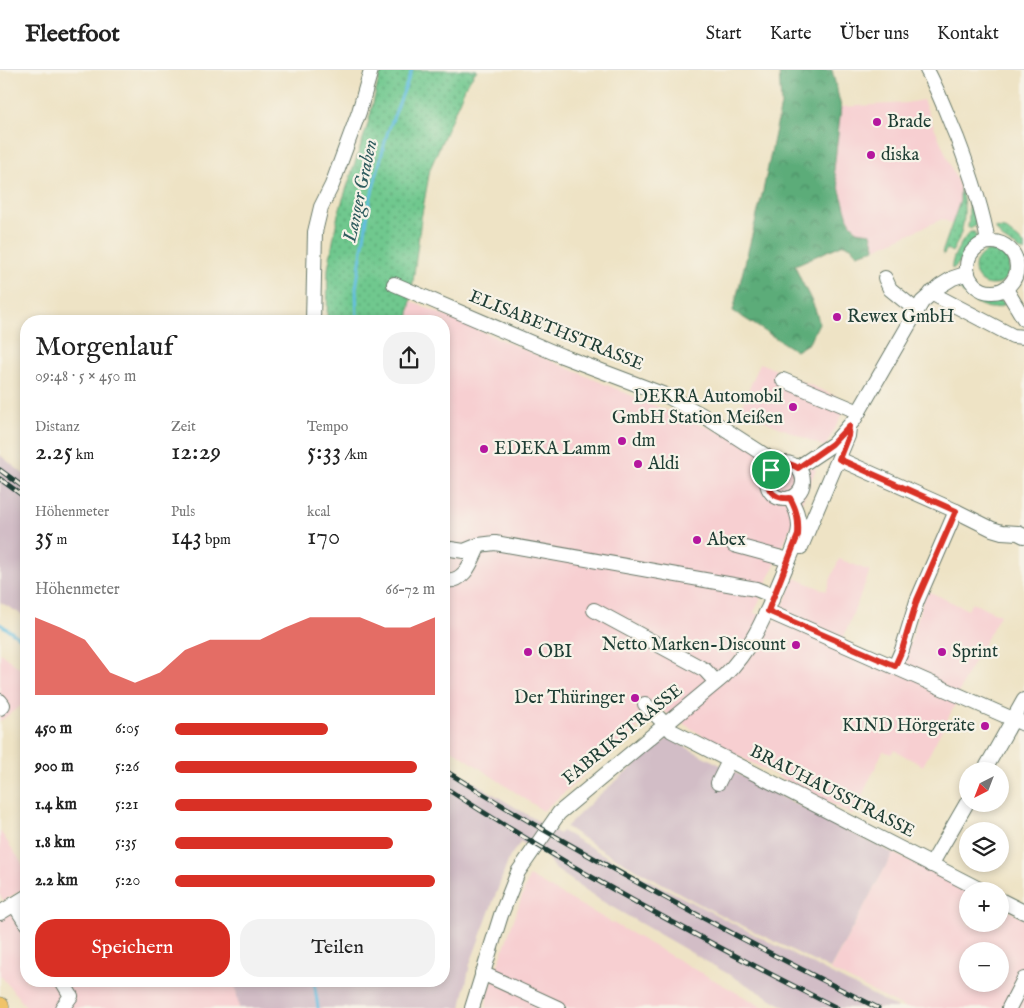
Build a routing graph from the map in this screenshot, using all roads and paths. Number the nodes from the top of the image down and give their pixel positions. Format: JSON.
{"nodes":[{"id":1,"x":371,"y":70,"type":"edge"},
{"id":2,"x":927,"y":70,"type":"edge"},
{"id":3,"x":988,"y":242,"type":"junction"},
{"id":4,"x":1021,"y":263,"type":"edge"},
{"id":5,"x":968,"y":274,"type":"junction"},
{"id":6,"x":885,"y":278,"type":"dead end"},
{"id":7,"x":394,"y":284,"type":"dead end"},
{"id":8,"x":1006,"y":289,"type":"junction"},
{"id":9,"x":930,"y":293,"type":"junction"},
{"id":10,"x":917,"y":311,"type":"junction"},
{"id":11,"x":313,"y":315,"type":"edge"},
{"id":12,"x":1024,"y":319,"type":"edge"},
{"id":13,"x":1024,"y":337,"type":"edge"},
{"id":14,"x":783,"y":380,"type":"dead end"},
{"id":15,"x":859,"y":412,"type":"junction"},
{"id":16,"x":849,"y":426,"type":"junction"},
{"id":17,"x":839,"y":459,"type":"junction"},
{"id":18,"x":798,"y":468,"type":"junction"},
{"id":19,"x":771,"y":470,"type":"junction"},
{"id":20,"x":790,"y":498,"type":"junction"},
{"id":21,"x":956,"y":511,"type":"junction"},
{"id":22,"x":1021,"y":534,"type":"edge"},
{"id":23,"x":479,"y":544,"type":"junction"},
{"id":24,"x":734,"y":545,"type":"dead end"},
{"id":25,"x":450,"y":550,"type":"edge"},
{"id":26,"x":789,"y":560,"type":"junction"},
{"id":27,"x":450,"y":580,"type":"edge"},
{"id":28,"x":771,"y":603,"type":"junction"},
{"id":29,"x":594,"y":610,"type":"dead end"},
{"id":30,"x":895,"y":666,"type":"junction"},
{"id":31,"x":716,"y":682,"type":"junction"},
{"id":32,"x":1024,"y":700,"type":"edge"},
{"id":33,"x":0,"y":701,"type":"edge"},
{"id":34,"x":645,"y":704,"type":"dead end"},
{"id":35,"x":0,"y":708,"type":"edge"},
{"id":36,"x":1019,"y":722,"type":"edge"},
{"id":37,"x":664,"y":725,"type":"junction"},
{"id":38,"x":729,"y":761,"type":"junction"},
{"id":39,"x":990,"y":762,"type":"edge"},
{"id":40,"x":718,"y":782,"type":"dead end"},
{"id":41,"x":961,"y":812,"type":"edge"},
{"id":42,"x":931,"y":865,"type":"junction"},
{"id":43,"x":965,"y":882,"type":"edge"},
{"id":44,"x":20,"y":900,"type":"edge"},
{"id":45,"x":1009,"y":904,"type":"edge"},
{"id":46,"x":1024,"y":912,"type":"edge"},
{"id":47,"x":0,"y":913,"type":"edge"},
{"id":48,"x":482,"y":973,"type":"junction"},
{"id":49,"x":1024,"y":979,"type":"edge"},
{"id":50,"x":66,"y":987,"type":"edge"},
{"id":51,"x":62,"y":1008,"type":"edge"},
{"id":52,"x":472,"y":1008,"type":"edge"},
{"id":53,"x":558,"y":1008,"type":"edge"},
{"id":54,"x":1009,"y":1008,"type":"edge"}],
"edges":[{"from":1,"to":11,"type":"street"},
{"from":2,"to":3,"type":"street"},
{"from":3,"to":4,"type":"street"},
{"from":3,"to":5,"type":"street"},
{"from":4,"to":8,"type":"street"},
{"from":5,"to":8,"type":"street"},
{"from":5,"to":9,"type":"street"},
{"from":6,"to":10,"type":"street"},
{"from":7,"to":19,"type":"street","name":"ELISABETHSTRASSE"},
{"from":8,"to":12,"type":"street"},
{"from":9,"to":10,"type":"street"},
{"from":9,"to":13,"type":"street"},
{"from":10,"to":15,"type":"street"},
{"from":14,"to":15,"type":"street"},
{"from":15,"to":16,"type":"street"},
{"from":16,"to":17,"type":"street"},
{"from":16,"to":18,"type":"street"},
{"from":17,"to":21,"type":"street"},
{"from":17,"to":28,"type":"street"},
{"from":18,"to":19,"type":"street"},
{"from":18,"to":20,"type":"street"},
{"from":19,"to":20,"type":"street"},
{"from":20,"to":26,"type":"street","name":"FABRIKSTRASSE"},
{"from":21,"to":22,"type":"street"},
{"from":21,"to":30,"type":"street"},
{"from":23,"to":25,"type":"street"},
{"from":23,"to":27,"type":"street"},
{"from":23,"to":28,"type":"street"},
{"from":24,"to":26,"type":"street"},
{"from":26,"to":28,"type":"street","name":"FABRIKSTRASSE"},
{"from":28,"to":30,"type":"street"},
{"from":28,"to":31,"type":"street","name":"FABRIKSTRASSE"},
{"from":29,"to":31,"type":"street"},
{"from":30,"to":36,"type":"street"},
{"from":31,"to":37,"type":"street","name":"FABRIKSTRASSE"},
{"from":32,"to":36,"type":"street"},
{"from":33,"to":35,"type":"street"},
{"from":34,"to":37,"type":"street","name":"BRAUHAUSSTRASSE"},
{"from":36,"to":39,"type":"street"},
{"from":37,"to":38,"type":"street","name":"BRAUHAUSSTRASSE"},
{"from":37,"to":48,"type":"street","name":"FABRIKSTRASSE"},
{"from":38,"to":40,"type":"street"},
{"from":38,"to":42,"type":"street","name":"BRAUHAUSSTRASSE"},
{"from":41,"to":42,"type":"street"},
{"from":42,"to":43,"type":"street","name":"BRAUHAUSSTRASSE"},
{"from":44,"to":47,"type":"street"},
{"from":45,"to":46,"type":"street"},
{"from":48,"to":52,"type":"street","name":"FABRIKSTRASSE"},
{"from":48,"to":53,"type":"street"},
{"from":49,"to":54,"type":"street"},
{"from":50,"to":51,"type":"street"}]}
